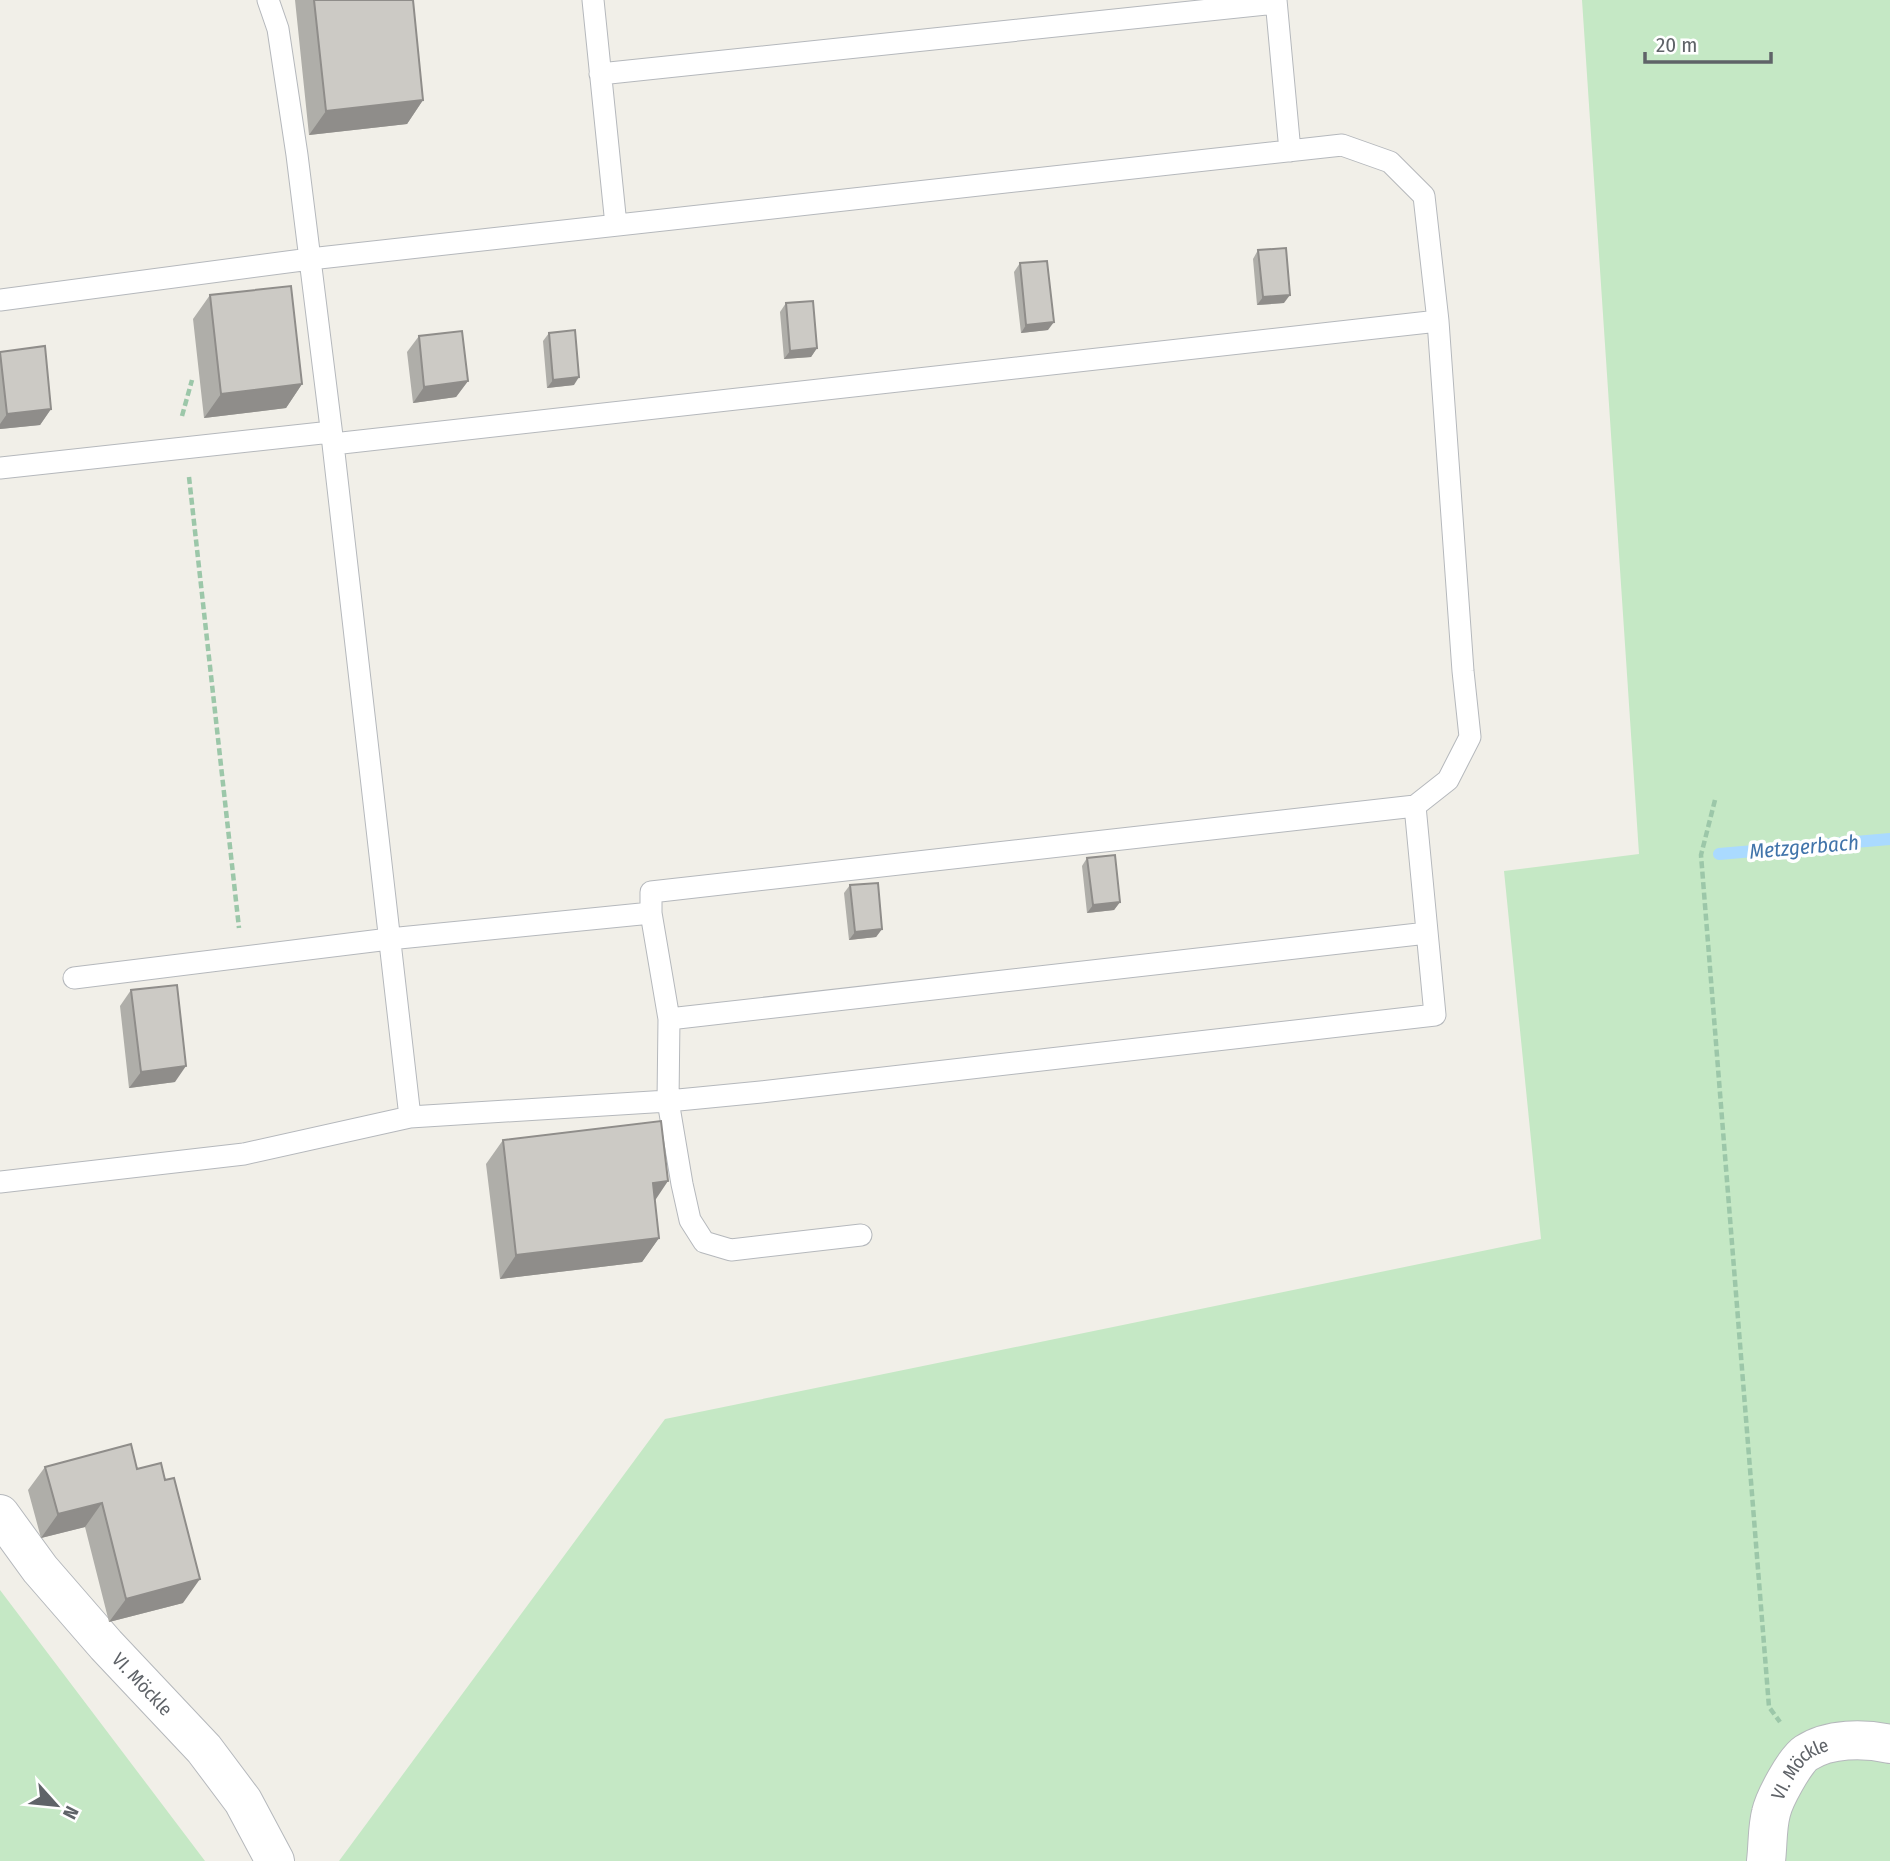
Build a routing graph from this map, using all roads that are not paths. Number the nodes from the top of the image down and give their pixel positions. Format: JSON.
{"nodes":[{"id":1,"x":268,"y":0,"type":"edge"},
{"id":2,"x":593,"y":0,"type":"edge"},
{"id":3,"x":1276,"y":1,"type":"edge"},
{"id":4,"x":600,"y":74,"type":"junction"},
{"id":5,"x":1290,"y":151,"type":"junction"},
{"id":6,"x":616,"y":225,"type":"junction"},
{"id":7,"x":310,"y":259,"type":"junction"},
{"id":8,"x":0,"y":300,"type":"edge"},
{"id":9,"x":1438,"y":321,"type":"junction"},
{"id":10,"x":332,"y":438,"type":"junction"},
{"id":11,"x":0,"y":468,"type":"edge"},
{"id":12,"x":1415,"y":806,"type":"junction"},
{"id":13,"x":651,"y":913,"type":"junction"},
{"id":14,"x":1427,"y":933,"type":"junction"},
{"id":15,"x":389,"y":939,"type":"junction"},
{"id":16,"x":74,"y":978,"type":"dead end"},
{"id":17,"x":669,"y":1019,"type":"junction"},
{"id":18,"x":668,"y":1101,"type":"junction"},
{"id":19,"x":410,"y":1117,"type":"junction"},
{"id":20,"x":0,"y":1182,"type":"edge"},
{"id":21,"x":861,"y":1235,"type":"dead end"},
{"id":22,"x":0,"y":1514,"type":"edge"},
{"id":23,"x":1890,"y":1744,"type":"edge"},
{"id":24,"x":275,"y":1861,"type":"edge"},
{"id":25,"x":1766,"y":1861,"type":"edge"}],
"edges":[{"from":1,"to":7,"type":"lane"},
{"from":2,"to":4,"type":"lane"},
{"from":3,"to":4,"type":"lane"},
{"from":3,"to":5,"type":"lane"},
{"from":4,"to":6,"type":"lane"},
{"from":5,"to":6,"type":"lane"},
{"from":5,"to":9,"type":"lane"},
{"from":6,"to":7,"type":"lane"},
{"from":7,"to":8,"type":"lane"},
{"from":7,"to":10,"type":"lane"},
{"from":9,"to":10,"type":"lane"},
{"from":9,"to":12,"type":"lane"},
{"from":10,"to":11,"type":"lane"},
{"from":10,"to":15,"type":"lane"},
{"from":12,"to":13,"type":"lane"},
{"from":12,"to":14,"type":"lane"},
{"from":13,"to":15,"type":"lane"},
{"from":13,"to":17,"type":"lane"},
{"from":14,"to":17,"type":"lane"},
{"from":14,"to":18,"type":"lane"},
{"from":15,"to":16,"type":"lane"},
{"from":15,"to":19,"type":"lane"},
{"from":17,"to":18,"type":"lane"},
{"from":18,"to":19,"type":"lane"},
{"from":18,"to":21,"type":"lane"},
{"from":19,"to":20,"type":"lane"},
{"from":22,"to":24,"type":"street","name":"VI. Möckle"},
{"from":23,"to":25,"type":"street","name":"VI. Möckle"}]}
